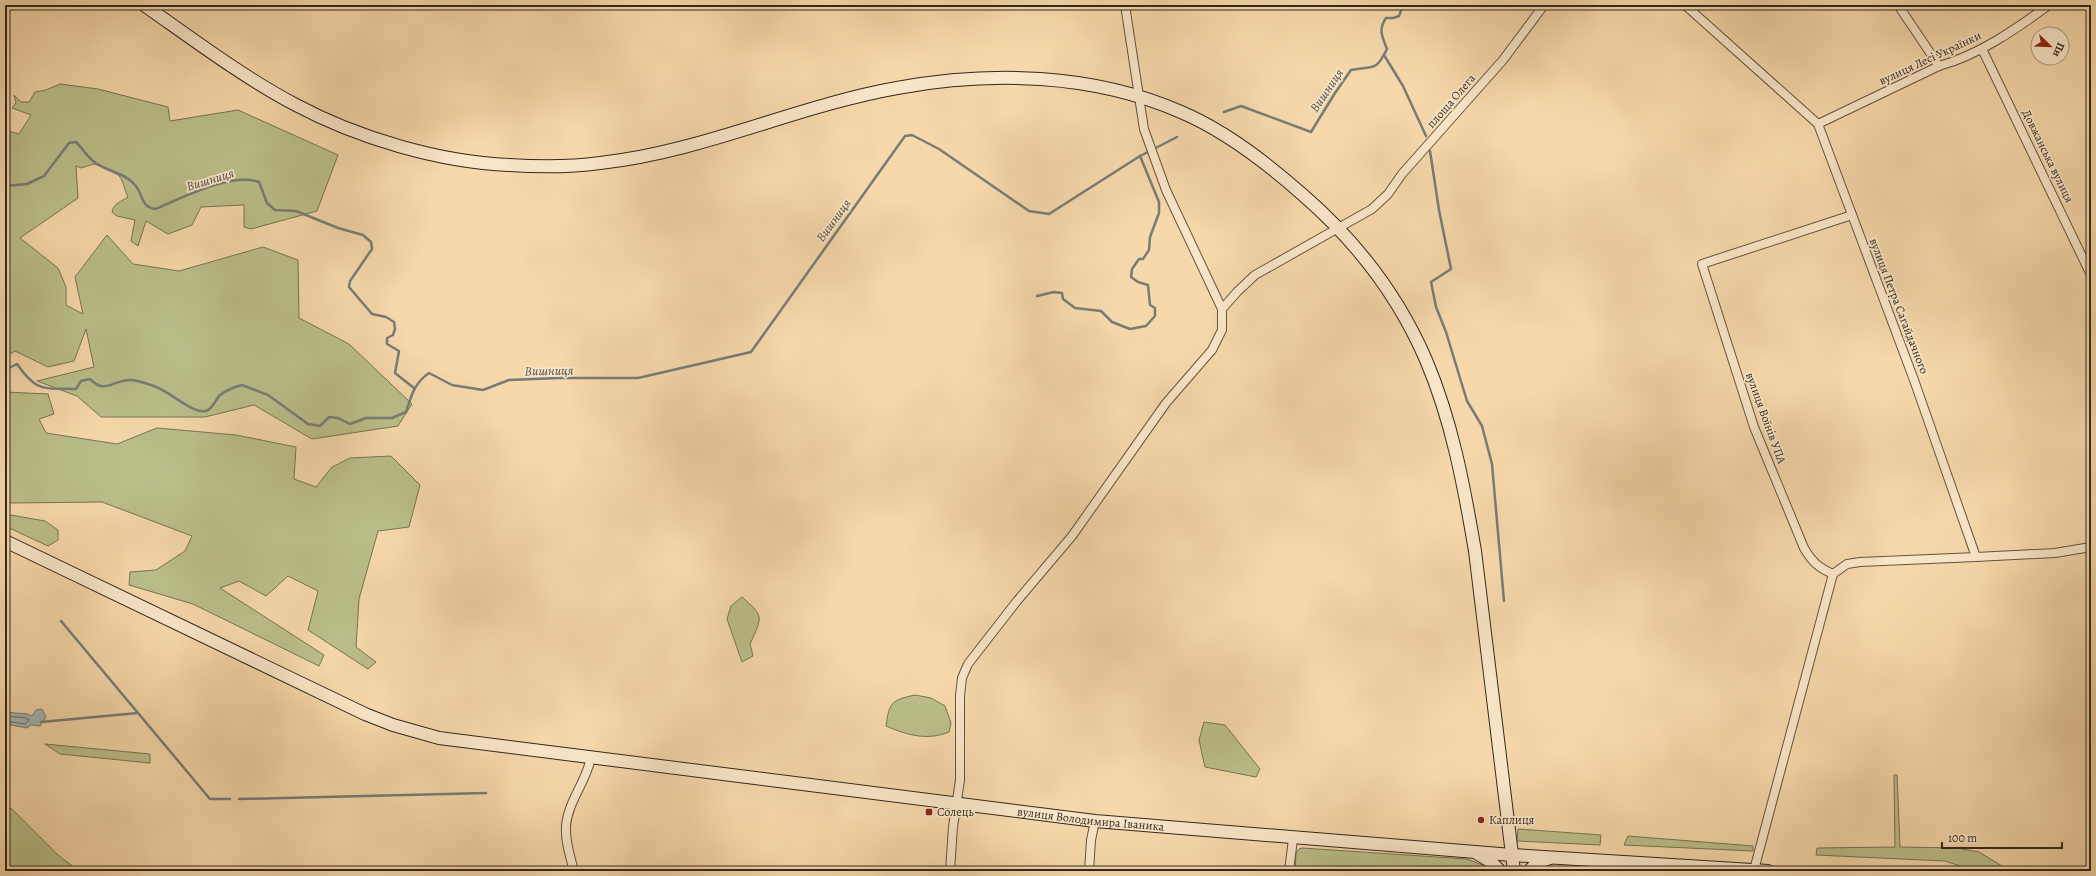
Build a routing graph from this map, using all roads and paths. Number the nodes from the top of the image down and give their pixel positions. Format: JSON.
{"nodes":[{"id":1,"x":144,"y":5,"type":"edge"},
{"id":2,"x":1125,"y":5,"type":"edge"},
{"id":3,"x":1544,"y":5,"type":"edge"},
{"id":4,"x":1686,"y":5,"type":"edge"},
{"id":5,"x":1898,"y":5,"type":"edge"},
{"id":6,"x":2049,"y":5,"type":"edge"},
{"id":7,"x":1982,"y":49,"type":"junction"},
{"id":8,"x":1939,"y":66,"type":"junction"},
{"id":9,"x":1139,"y":97,"type":"junction"},
{"id":10,"x":1818,"y":124,"type":"junction"},
{"id":11,"x":1852,"y":215,"type":"junction"},
{"id":12,"x":1339,"y":228,"type":"junction"},
{"id":13,"x":2091,"y":275,"type":"edge"},
{"id":14,"x":1222,"y":309,"type":"junction"},
{"id":15,"x":5,"y":541,"type":"edge"},
{"id":16,"x":2091,"y":547,"type":"edge"},
{"id":17,"x":1976,"y":557,"type":"junction"},
{"id":18,"x":1833,"y":574,"type":"junction"},
{"id":19,"x":591,"y":757,"type":"junction"},
{"id":20,"x":956,"y":803,"type":"junction"},
{"id":21,"x":1095,"y":821,"type":"junction"},
{"id":22,"x":1293,"y":839,"type":"junction"},
{"id":23,"x":1475,"y":852,"type":"junction"},
{"id":24,"x":1512,"y":855,"type":"junction"},
{"id":25,"x":1555,"y":857,"type":"junction"},
{"id":26,"x":1614,"y":866,"type":"edge"},
{"id":27,"x":1754,"y":870,"type":"edge"},
{"id":28,"x":574,"y":871,"type":"edge"},
{"id":29,"x":950,"y":871,"type":"edge"},
{"id":30,"x":1089,"y":871,"type":"edge"},
{"id":31,"x":1289,"y":871,"type":"edge"},
{"id":32,"x":1500,"y":871,"type":"edge"},
{"id":33,"x":1514,"y":871,"type":"edge"},
{"id":34,"x":1529,"y":871,"type":"edge"},
{"id":35,"x":1768,"y":871,"type":"edge"}],
"edges":[{"from":1,"to":9,"type":"main road"},
{"from":2,"to":9,"type":"street"},
{"from":3,"to":12,"type":"street","name":"площа Олега"},
{"from":4,"to":10,"type":"street","name":"вулиця Петра Сагайдачного"},
{"from":5,"to":8,"type":"street"},
{"from":6,"to":7,"type":"street","name":"вулиця Лесі Українки"},
{"from":7,"to":8,"type":"street","name":"вулиця Лесі Українки"},
{"from":7,"to":13,"type":"street","name":"Довжанська вулиця"},
{"from":8,"to":10,"type":"street","name":"вулиця Лесі Українки"},
{"from":9,"to":12,"type":"main road"},
{"from":9,"to":14,"type":"street"},
{"from":10,"to":11,"type":"street","name":"вулиця Петра Сагайдачного"},
{"from":11,"to":17,"type":"street","name":"вулиця Петра Сагайдачного"},
{"from":11,"to":18,"type":"street","name":"вулиця Воїнів УПА"},
{"from":12,"to":14,"type":"street","name":"площа Олега"},
{"from":12,"to":24,"type":"main road"},
{"from":14,"to":20,"type":"street"},
{"from":15,"to":19,"type":"main road","name":"вулиця Володимира Іваника"},
{"from":16,"to":17,"type":"street"},
{"from":17,"to":18,"type":"street"},
{"from":18,"to":27,"type":"street"},
{"from":19,"to":20,"type":"main road","name":"вулиця Володимира Іваника"},
{"from":19,"to":28,"type":"street"},
{"from":20,"to":21,"type":"main road","name":"вулиця Володимира Іваника"},
{"from":20,"to":29,"type":"street"},
{"from":21,"to":22,"type":"main road","name":"вулиця Володимира Іваника"},
{"from":21,"to":30,"type":"street"},
{"from":22,"to":23,"type":"main road","name":"вулиця Володимира Іваника"},
{"from":22,"to":31,"type":"street"},
{"from":23,"to":24,"type":"main road","name":"вулиця Володимира Іваника"},
{"from":23,"to":32,"type":"main road"},
{"from":24,"to":25,"type":"main road","name":"вулиця Володимира Іваника"},
{"from":24,"to":33,"type":"main road"},
{"from":25,"to":26,"type":"main road","name":"вулиця Володимира Іваника"},
{"from":25,"to":34,"type":"main road"},
{"from":26,"to":27,"type":"main road","name":"вулиця Володимира Іваника"},
{"from":27,"to":35,"type":"main road"}]}
